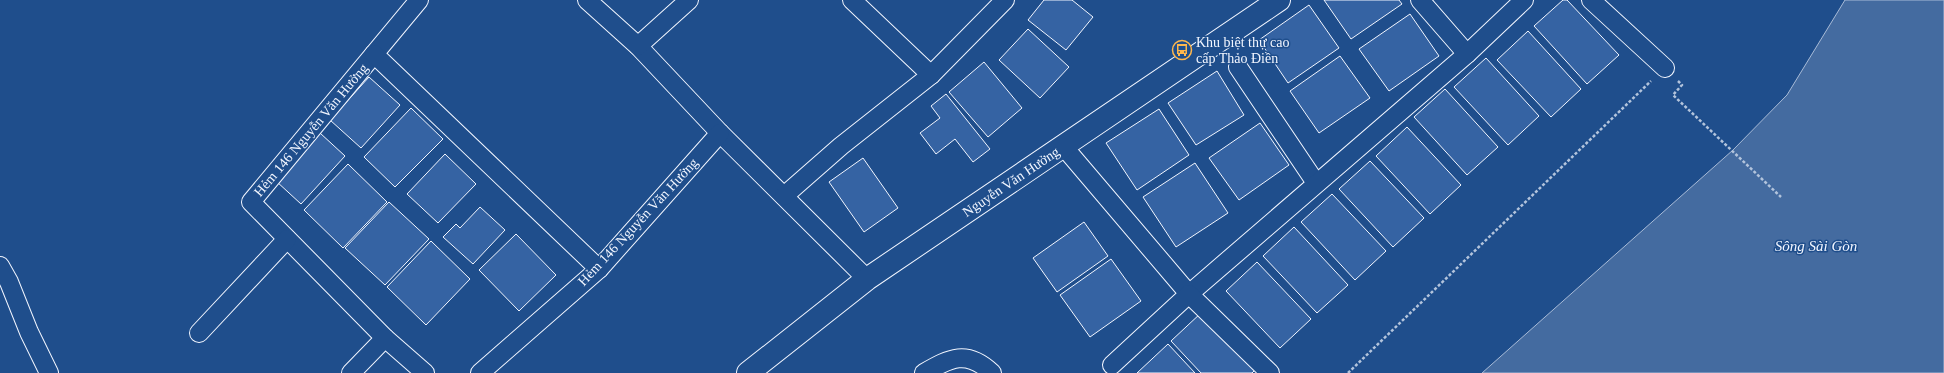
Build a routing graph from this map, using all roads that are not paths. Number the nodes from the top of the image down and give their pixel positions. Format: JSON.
{"nodes":[{"id":1,"x":418,"y":0,"type":"edge"},
{"id":2,"x":586,"y":0,"type":"edge"},
{"id":3,"x":689,"y":0,"type":"edge"},
{"id":4,"x":852,"y":0,"type":"edge"},
{"id":5,"x":1005,"y":0,"type":"edge"},
{"id":6,"x":1279,"y":0,"type":"edge"},
{"id":7,"x":1420,"y":0,"type":"edge"},
{"id":8,"x":1524,"y":0,"type":"edge"},
{"id":9,"x":1591,"y":0,"type":"edge"},
{"id":10,"x":638,"y":46,"type":"junction"},
{"id":11,"x":374,"y":54,"type":"junction"},
{"id":12,"x":1467,"y":54,"type":"junction"},
{"id":13,"x":1238,"y":67,"type":"dead end"},
{"id":14,"x":1664,"y":68,"type":"road end"},
{"id":15,"x":931,"y":75,"type":"junction"},
{"id":16,"x":720,"y":133,"type":"junction"},
{"id":17,"x":1064,"y":146,"type":"junction"},
{"id":18,"x":1316,"y":183,"type":"junction"},
{"id":19,"x":784,"y":196,"type":"junction"},
{"id":20,"x":287,"y":239,"type":"junction"},
{"id":21,"x":0,"y":266,"type":"edge"},
{"id":22,"x":599,"y":269,"type":"junction"},
{"id":23,"x":867,"y":279,"type":"junction"},
{"id":24,"x":1189,"y":294,"type":"junction"},
{"id":25,"x":199,"y":333,"type":"dead end"},
{"id":26,"x":385,"y":338,"type":"junction"},
{"id":27,"x":1112,"y":365,"type":"dead end"},
{"id":28,"x":752,"y":372,"type":"edge"},
{"id":29,"x":49,"y":373,"type":"edge"},
{"id":30,"x":351,"y":373,"type":"edge"},
{"id":31,"x":425,"y":373,"type":"edge"},
{"id":32,"x":480,"y":373,"type":"edge"},
{"id":33,"x":924,"y":373,"type":"edge"},
{"id":34,"x":992,"y":373,"type":"edge"},
{"id":35,"x":1270,"y":373,"type":"edge"}],
"edges":[{"from":1,"to":11,"type":"street","name":"Hẻm 146 Nguyễn Văn Hưởng"},
{"from":2,"to":10,"type":"street"},
{"from":3,"to":10,"type":"street"},
{"from":4,"to":15,"type":"street"},
{"from":5,"to":15,"type":"street"},
{"from":6,"to":17,"type":"main road","name":"Nguyễn Văn Hưởng"},
{"from":7,"to":12,"type":"street"},
{"from":8,"to":12,"type":"street"},
{"from":9,"to":14,"type":"street"},
{"from":10,"to":16,"type":"street"},
{"from":11,"to":20,"type":"street","name":"Hẻm 146 Nguyễn Văn Hưởng"},
{"from":11,"to":22,"type":"street"},
{"from":12,"to":18,"type":"street"},
{"from":13,"to":18,"type":"street"},
{"from":15,"to":19,"type":"street"},
{"from":16,"to":19,"type":"street"},
{"from":16,"to":22,"type":"street","name":"Hẻm 146 Nguyễn Văn Hưởng"},
{"from":17,"to":23,"type":"main road","name":"Nguyễn Văn Hưởng"},
{"from":17,"to":24,"type":"street"},
{"from":18,"to":24,"type":"street"},
{"from":19,"to":23,"type":"street"},
{"from":20,"to":25,"type":"street"},
{"from":20,"to":26,"type":"street","name":"Hẻm 146 Nguyễn Văn Hưởng"},
{"from":21,"to":29,"type":"street"},
{"from":22,"to":32,"type":"street","name":"Hẻm 146 Nguyễn Văn Hưởng"},
{"from":23,"to":28,"type":"main road","name":"Nguyễn Văn Hưởng"},
{"from":24,"to":27,"type":"street"},
{"from":24,"to":35,"type":"street"},
{"from":26,"to":30,"type":"street"},
{"from":26,"to":31,"type":"street","name":"Hẻm 146 Nguyễn Văn Hưởng"},
{"from":33,"to":34,"type":"street"}]}
